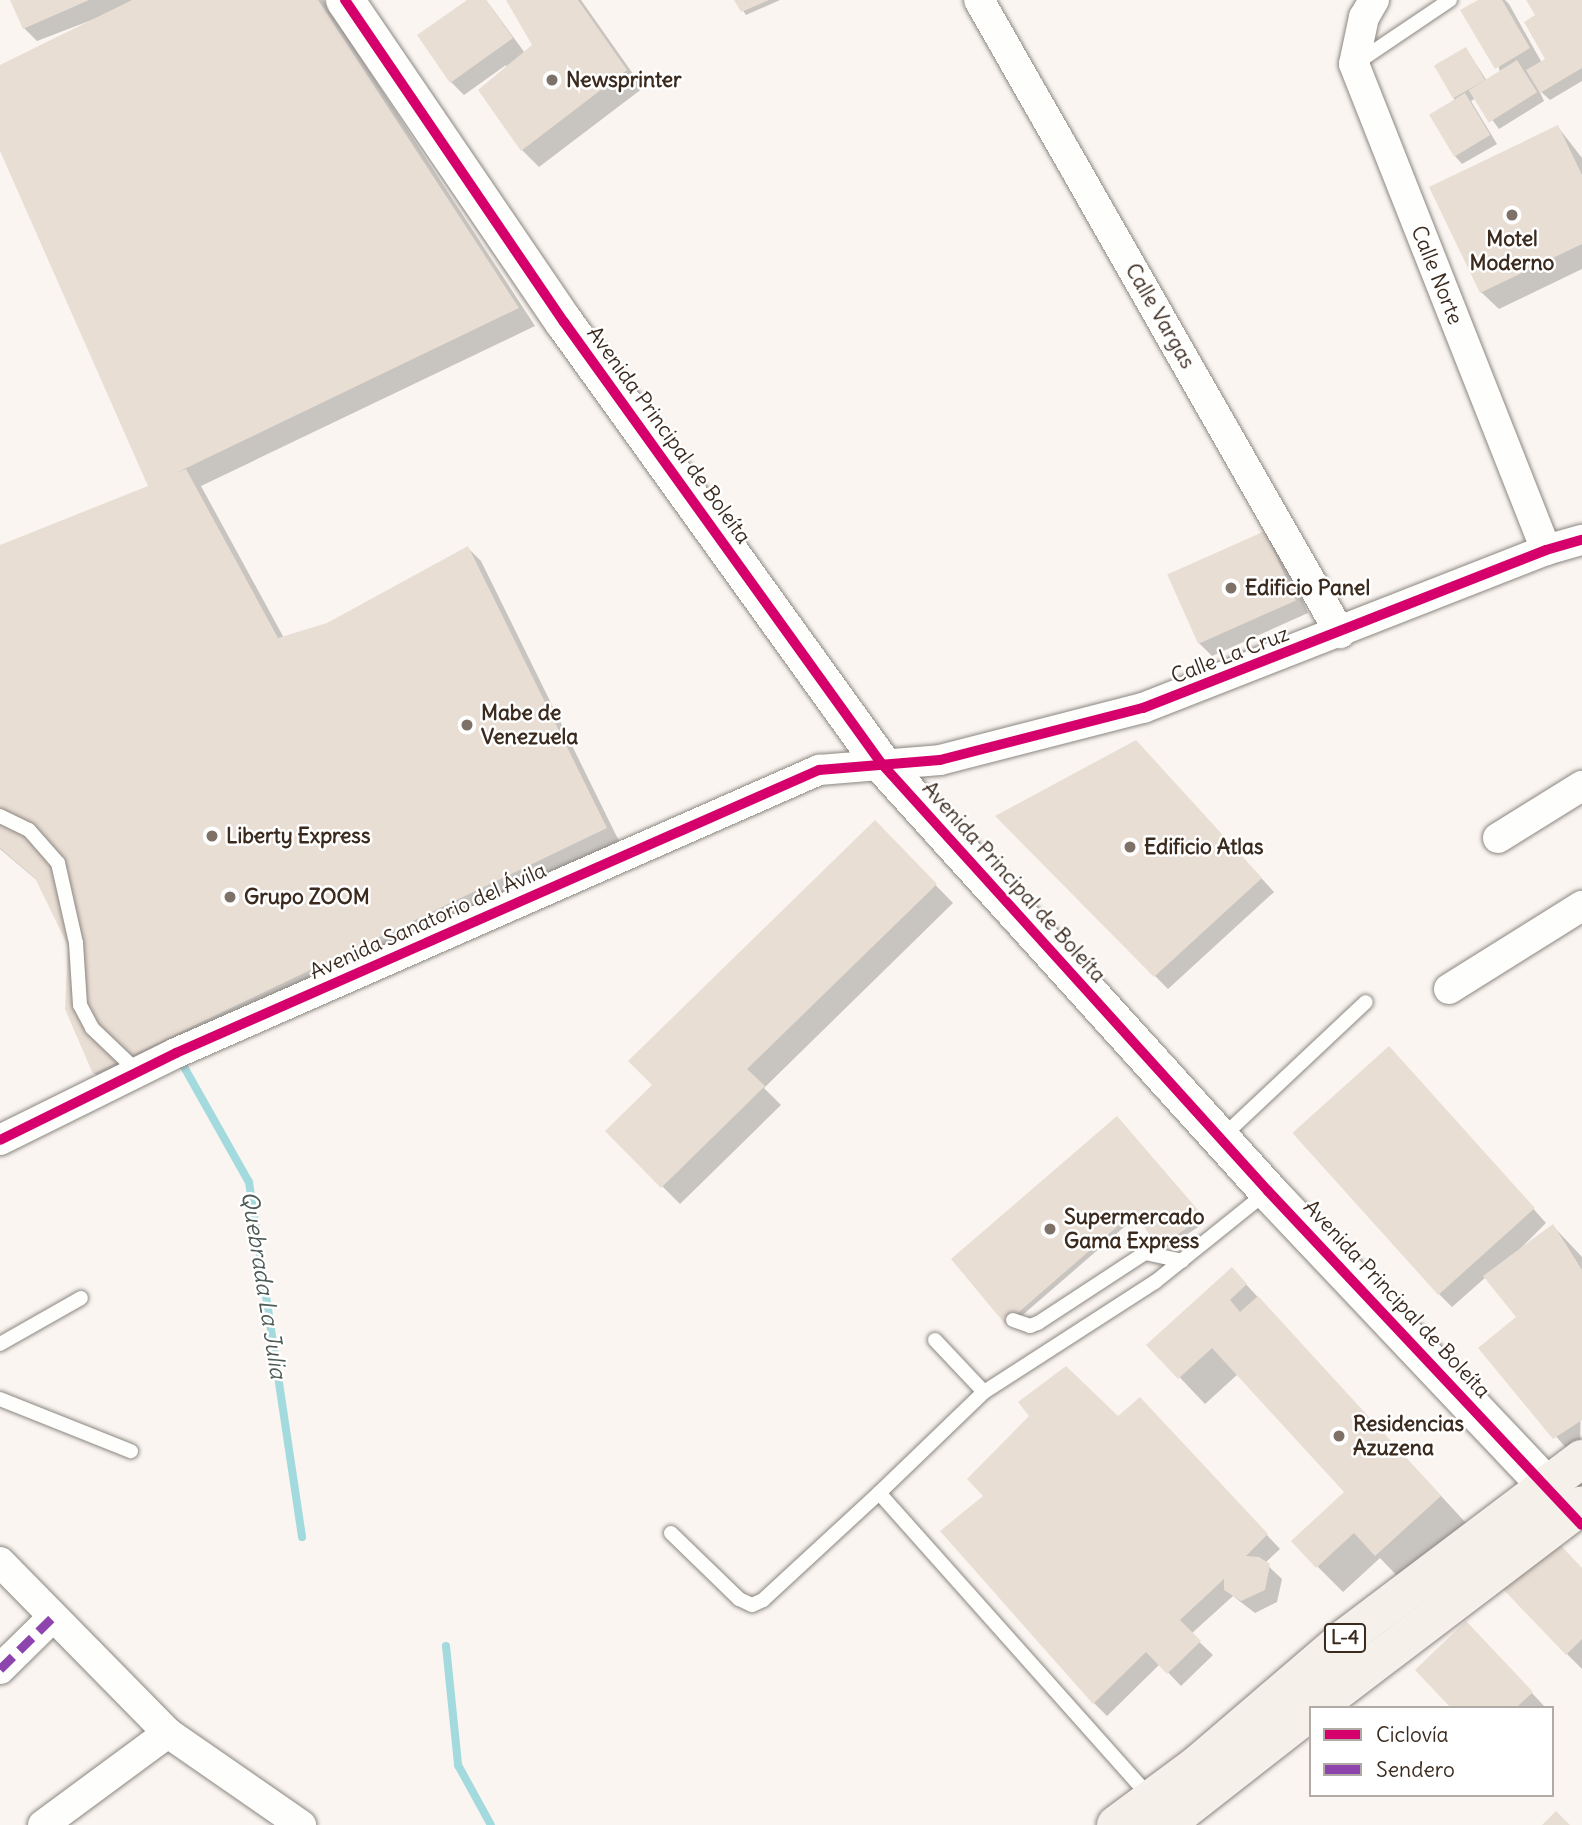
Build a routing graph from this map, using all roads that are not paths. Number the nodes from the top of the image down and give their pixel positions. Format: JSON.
{"nodes":[{"id":1,"x":345,"y":0,"type":"edge"},
{"id":2,"x":979,"y":0,"type":"edge"},
{"id":3,"x":1374,"y":0,"type":"edge"},
{"id":4,"x":1450,"y":0,"type":"edge"},
{"id":5,"x":1354,"y":64,"type":"junction"},
{"id":6,"x":1582,"y":540,"type":"edge"},
{"id":7,"x":1546,"y":550,"type":"junction"},
{"id":8,"x":1340,"y":633,"type":"junction"},
{"id":9,"x":881,"y":763,"type":"junction"},
{"id":10,"x":1582,"y":786,"type":"edge"},
{"id":11,"x":1,"y":817,"type":"edge"},
{"id":12,"x":1498,"y":838,"type":"dead end"},
{"id":13,"x":1582,"y":906,"type":"edge"},
{"id":14,"x":1449,"y":989,"type":"dead end"},
{"id":15,"x":1366,"y":1002,"type":"dead end"},
{"id":16,"x":138,"y":1072,"type":"junction"},
{"id":17,"x":1220,"y":1138,"type":"junction"},
{"id":18,"x":0,"y":1140,"type":"edge"},
{"id":19,"x":1268,"y":1191,"type":"junction"},
{"id":20,"x":1182,"y":1261,"type":"junction"},
{"id":21,"x":81,"y":1298,"type":"dead end"},
{"id":22,"x":1013,"y":1320,"type":"dead end"},
{"id":23,"x":935,"y":1340,"type":"dead end"},
{"id":24,"x":0,"y":1343,"type":"edge"},
{"id":25,"x":984,"y":1392,"type":"junction"},
{"id":26,"x":0,"y":1399,"type":"edge"},
{"id":27,"x":131,"y":1451,"type":"dead end"},
{"id":28,"x":1582,"y":1459,"type":"edge"},
{"id":29,"x":1545,"y":1485,"type":"junction"},
{"id":30,"x":879,"y":1493,"type":"junction"},
{"id":31,"x":1579,"y":1514,"type":"edge"},
{"id":32,"x":671,"y":1533,"type":"dead end"},
{"id":33,"x":0,"y":1562,"type":"edge"},
{"id":34,"x":53,"y":1617,"type":"junction"},
{"id":35,"x":0,"y":1669,"type":"edge"},
{"id":36,"x":1318,"y":1706,"type":"edge"},
{"id":37,"x":1309,"y":1712,"type":"edge"},
{"id":38,"x":168,"y":1732,"type":"junction"},
{"id":39,"x":1165,"y":1817,"type":"edge"},
{"id":40,"x":43,"y":1825,"type":"edge"},
{"id":41,"x":301,"y":1825,"type":"edge"},
{"id":42,"x":1116,"y":1825,"type":"edge"}],
"edges":[{"from":1,"to":9,"type":"street","name":"Avenida Principal de Boleíta"},
{"from":2,"to":8,"type":"street","name":"Calle Vargas"},
{"from":3,"to":5,"type":"street"},
{"from":4,"to":5,"type":"lane"},
{"from":5,"to":7,"type":"street","name":"Calle Norte"},
{"from":6,"to":7,"type":"street","name":"Calle La Cruz"},
{"from":7,"to":8,"type":"street","name":"Calle La Cruz"},
{"from":8,"to":9,"type":"street","name":"Calle La Cruz"},
{"from":9,"to":16,"type":"street","name":"Avenida Sanatorio del Ávila"},
{"from":9,"to":17,"type":"street","name":"Avenida Principal de Boleíta"},
{"from":10,"to":12,"type":"street"},
{"from":11,"to":16,"type":"lane"},
{"from":13,"to":14,"type":"street"},
{"from":15,"to":17,"type":"lane"},
{"from":16,"to":18,"type":"street","name":"Avenida Sanatorio del Ávila"},
{"from":17,"to":19,"type":"street","name":"Avenida Principal de Boleíta"},
{"from":19,"to":20,"type":"lane"},
{"from":19,"to":29,"type":"street","name":"Avenida Principal de Boleíta"},
{"from":20,"to":22,"type":"lane"},
{"from":20,"to":25,"type":"lane"},
{"from":21,"to":24,"type":"lane"},
{"from":23,"to":25,"type":"lane"},
{"from":25,"to":30,"type":"lane"},
{"from":26,"to":27,"type":"lane"},
{"from":28,"to":29,"type":"main road","number":"L-4"},
{"from":29,"to":31,"type":"street","name":"Avenida Principal de Boleíta"},
{"from":29,"to":39,"type":"main road","number":"L-4"},
{"from":30,"to":32,"type":"lane"},
{"from":30,"to":39,"type":"lane"},
{"from":31,"to":36,"type":"main road","number":"L-4"},
{"from":33,"to":34,"type":"street"},
{"from":34,"to":35,"type":"street"},
{"from":34,"to":38,"type":"street"},
{"from":37,"to":39,"type":"main road","number":"L-4"},
{"from":38,"to":40,"type":"street"},
{"from":38,"to":41,"type":"street"},
{"from":39,"to":42,"type":"main road","number":"L-4"}]}
